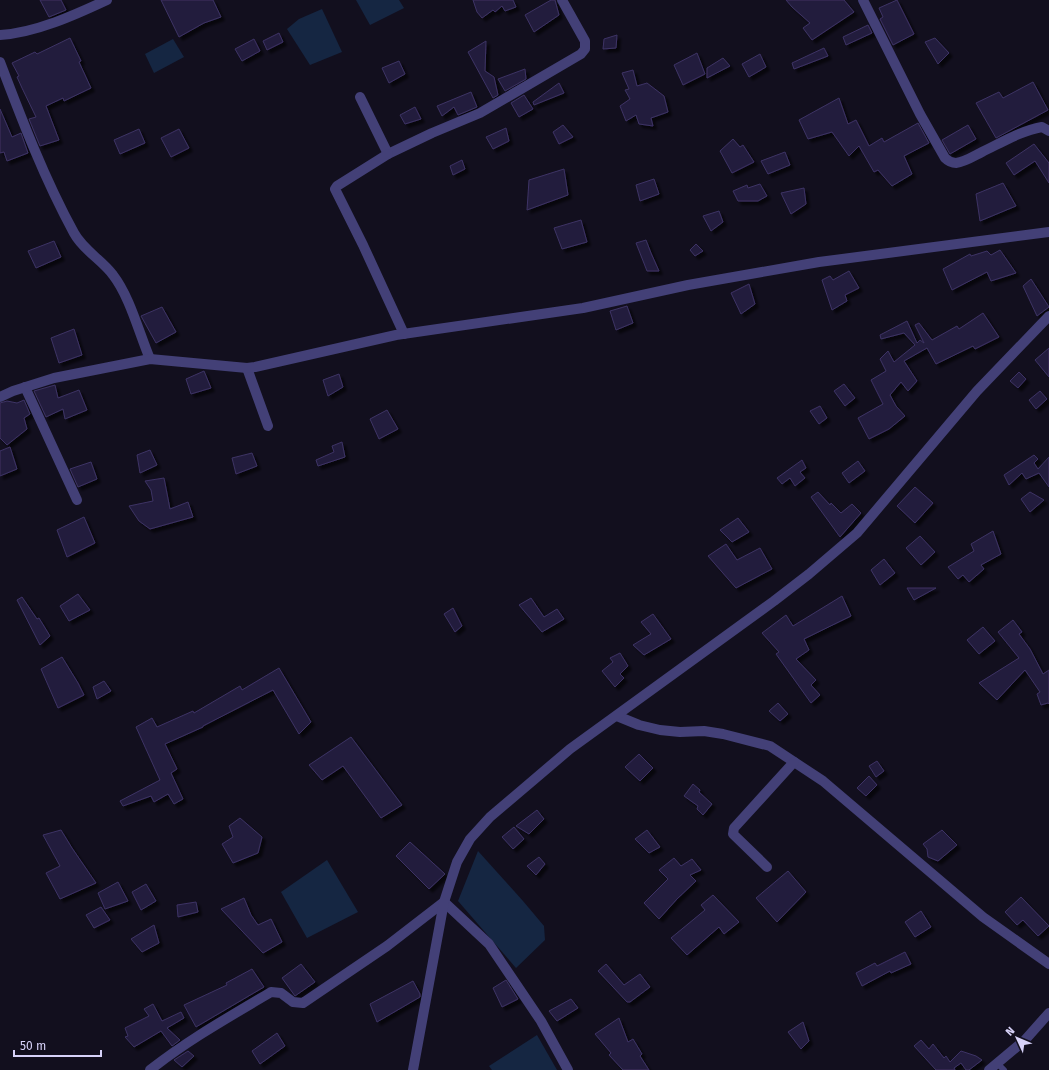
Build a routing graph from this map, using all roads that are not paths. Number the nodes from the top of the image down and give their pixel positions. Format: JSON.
{"nodes":[{"id":1,"x":107,"y":0,"type":"edge"},
{"id":2,"x":562,"y":0,"type":"edge"},
{"id":3,"x":862,"y":0,"type":"edge"},
{"id":4,"x":0,"y":35,"type":"edge"},
{"id":5,"x":0,"y":62,"type":"edge"},
{"id":6,"x":360,"y":97,"type":"dead end"},
{"id":7,"x":1049,"y":131,"type":"edge"},
{"id":8,"x":388,"y":154,"type":"junction"},
{"id":9,"x":1049,"y":232,"type":"edge"},
{"id":10,"x":1049,"y":316,"type":"edge"},
{"id":11,"x":404,"y":334,"type":"junction"},
{"id":12,"x":150,"y":359,"type":"junction"},
{"id":13,"x":247,"y":368,"type":"junction"},
{"id":14,"x":25,"y":387,"type":"junction"},
{"id":15,"x":0,"y":397,"type":"edge"},
{"id":16,"x":268,"y":426,"type":"dead end"},
{"id":17,"x":77,"y":500,"type":"dead end"},
{"id":18,"x":616,"y":716,"type":"junction"},
{"id":19,"x":794,"y":762,"type":"junction"},
{"id":20,"x":768,"y":867,"type":"dead end"},
{"id":21,"x":444,"y":902,"type":"junction"},
{"id":22,"x":1049,"y":964,"type":"edge"},
{"id":23,"x":1049,"y":1013,"type":"edge"},
{"id":24,"x":1001,"y":1066,"type":"edge"},
{"id":25,"x":150,"y":1070,"type":"edge"},
{"id":26,"x":413,"y":1070,"type":"edge"},
{"id":27,"x":568,"y":1070,"type":"edge"},
{"id":28,"x":989,"y":1070,"type":"edge"}],
"edges":[{"from":1,"to":4,"type":"street"},
{"from":2,"to":8,"type":"street"},
{"from":3,"to":7,"type":"street"},
{"from":5,"to":12,"type":"street"},
{"from":6,"to":8,"type":"street"},
{"from":8,"to":11,"type":"street"},
{"from":9,"to":11,"type":"street"},
{"from":10,"to":18,"type":"street"},
{"from":11,"to":13,"type":"street"},
{"from":12,"to":13,"type":"street"},
{"from":12,"to":14,"type":"street"},
{"from":13,"to":16,"type":"street"},
{"from":14,"to":15,"type":"street"},
{"from":14,"to":17,"type":"street"},
{"from":18,"to":19,"type":"street"},
{"from":18,"to":21,"type":"street"},
{"from":19,"to":20,"type":"street"},
{"from":19,"to":22,"type":"street"},
{"from":21,"to":25,"type":"street"},
{"from":21,"to":26,"type":"street"},
{"from":21,"to":27,"type":"street"},
{"from":23,"to":24,"type":"street"},
{"from":24,"to":28,"type":"street"}]}
